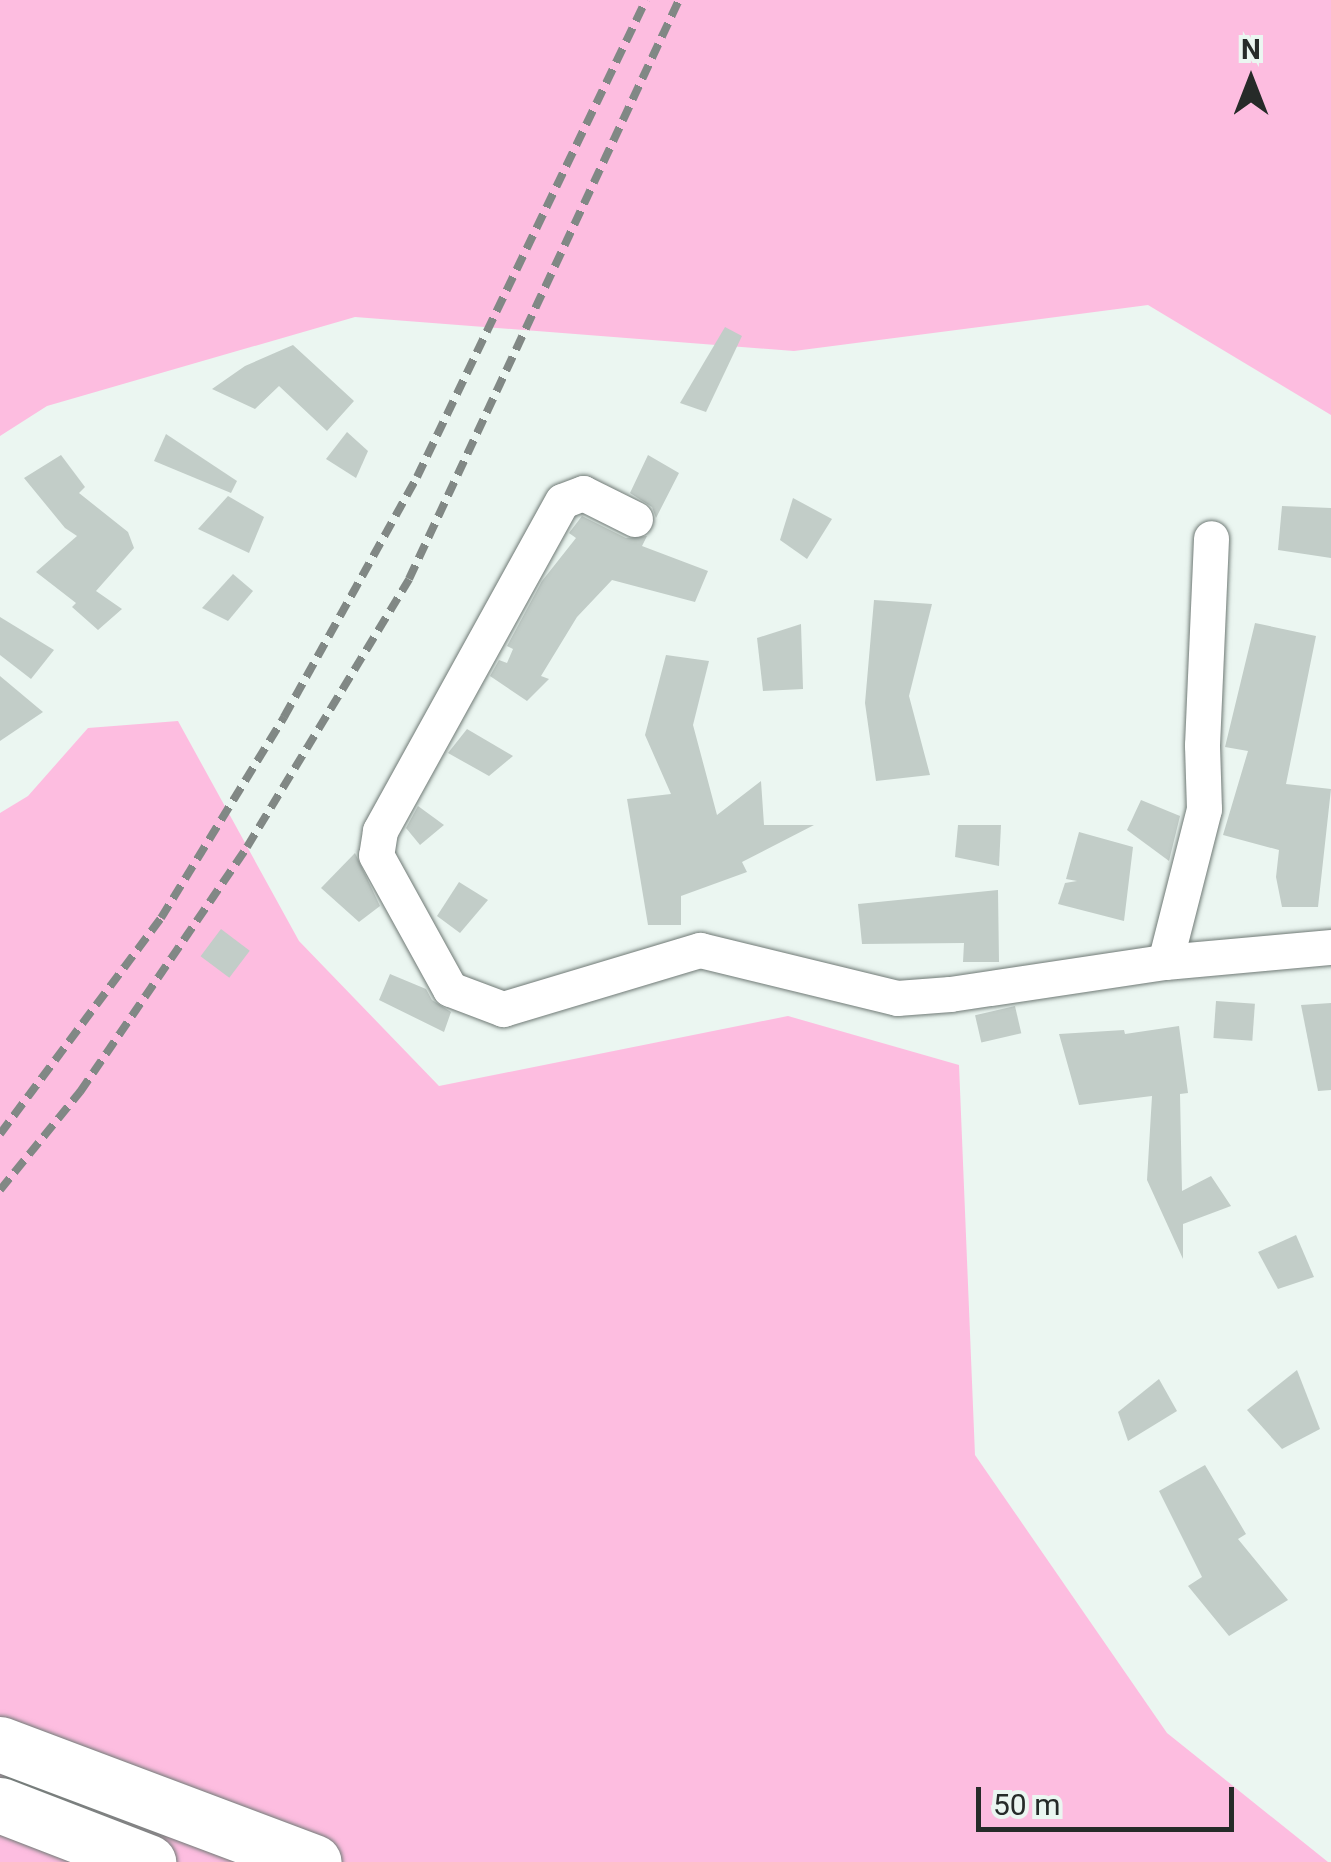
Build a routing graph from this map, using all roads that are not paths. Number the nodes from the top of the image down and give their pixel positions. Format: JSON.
{"nodes":[{"id":1,"x":635,"y":519,"type":"dead end"},
{"id":2,"x":1211,"y":538,"type":"dead end"},
{"id":3,"x":1331,"y":947,"type":"edge"},
{"id":4,"x":1165,"y":962,"type":"junction"},
{"id":5,"x":0,"y":1744,"type":"edge"},
{"id":6,"x":0,"y":1805,"type":"edge"},
{"id":7,"x":148,"y":1862,"type":"edge"},
{"id":8,"x":314,"y":1862,"type":"edge"}],
"edges":[{"from":1,"to":4,"type":"street"},
{"from":2,"to":4,"type":"street"},
{"from":3,"to":4,"type":"street"},
{"from":5,"to":8,"type":"highway"},
{"from":6,"to":7,"type":"highway"}]}
